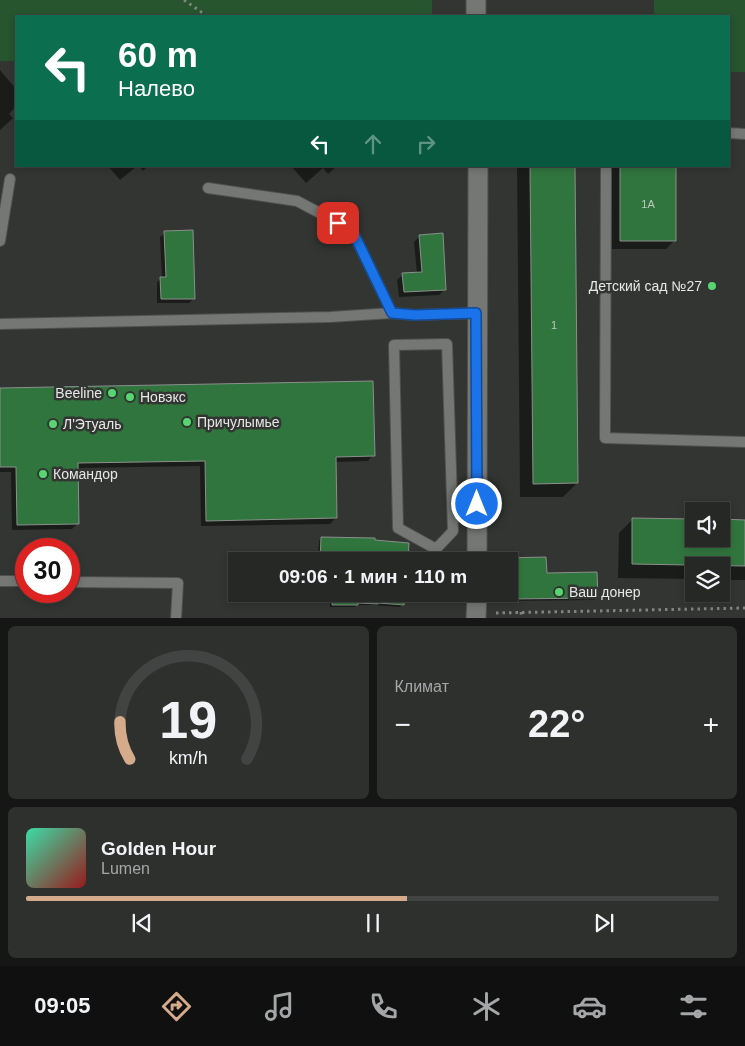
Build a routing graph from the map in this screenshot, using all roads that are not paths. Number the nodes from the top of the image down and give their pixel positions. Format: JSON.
{"nodes":[{"id":1,"x":476,"y":0,"type":"edge"},
{"id":2,"x":476,"y":15,"type":"edge"},
{"id":3,"x":730,"y":133,"type":"edge"},
{"id":4,"x":745,"y":134,"type":"edge"},
{"id":5,"x":478,"y":167,"type":"edge"},
{"id":6,"x":606,"y":170,"type":"dead end"},
{"id":7,"x":10,"y":179,"type":"dead end"},
{"id":8,"x":208,"y":188,"type":"dead end"},
{"id":9,"x":0,"y":241,"type":"edge"},
{"id":10,"x":392,"y":313,"type":"junction"},
{"id":11,"x":476,"y":313,"type":"junction"},
{"id":12,"x":0,"y":324,"type":"edge"},
{"id":13,"x":745,"y":442,"type":"edge"},
{"id":14,"x":453,"y":531,"type":"joint"},
{"id":15,"x":477,"y":552,"type":"edge"},
{"id":16,"x":0,"y":581,"type":"edge"},
{"id":17,"x":15,"y":581,"type":"edge"},
{"id":18,"x":80,"y":582,"type":"edge"},
{"id":19,"x":477,"y":602,"type":"edge"},
{"id":20,"x":476,"y":616,"type":"edge"},
{"id":21,"x":176,"y":618,"type":"edge"}],
"edges":[{"from":1,"to":2,"type":"street"},
{"from":3,"to":4,"type":"lane"},
{"from":5,"to":11,"type":"street"},
{"from":6,"to":13,"type":"lane"},
{"from":7,"to":9,"type":"lane"},
{"from":8,"to":10,"type":"lane"},
{"from":10,"to":11,"type":"lane"},
{"from":10,"to":12,"type":"lane"},
{"from":11,"to":15,"type":"street"},
{"from":14,"to":14,"type":"lane"},
{"from":16,"to":17,"type":"lane"},
{"from":18,"to":21,"type":"lane"},
{"from":19,"to":20,"type":"street"}]}
